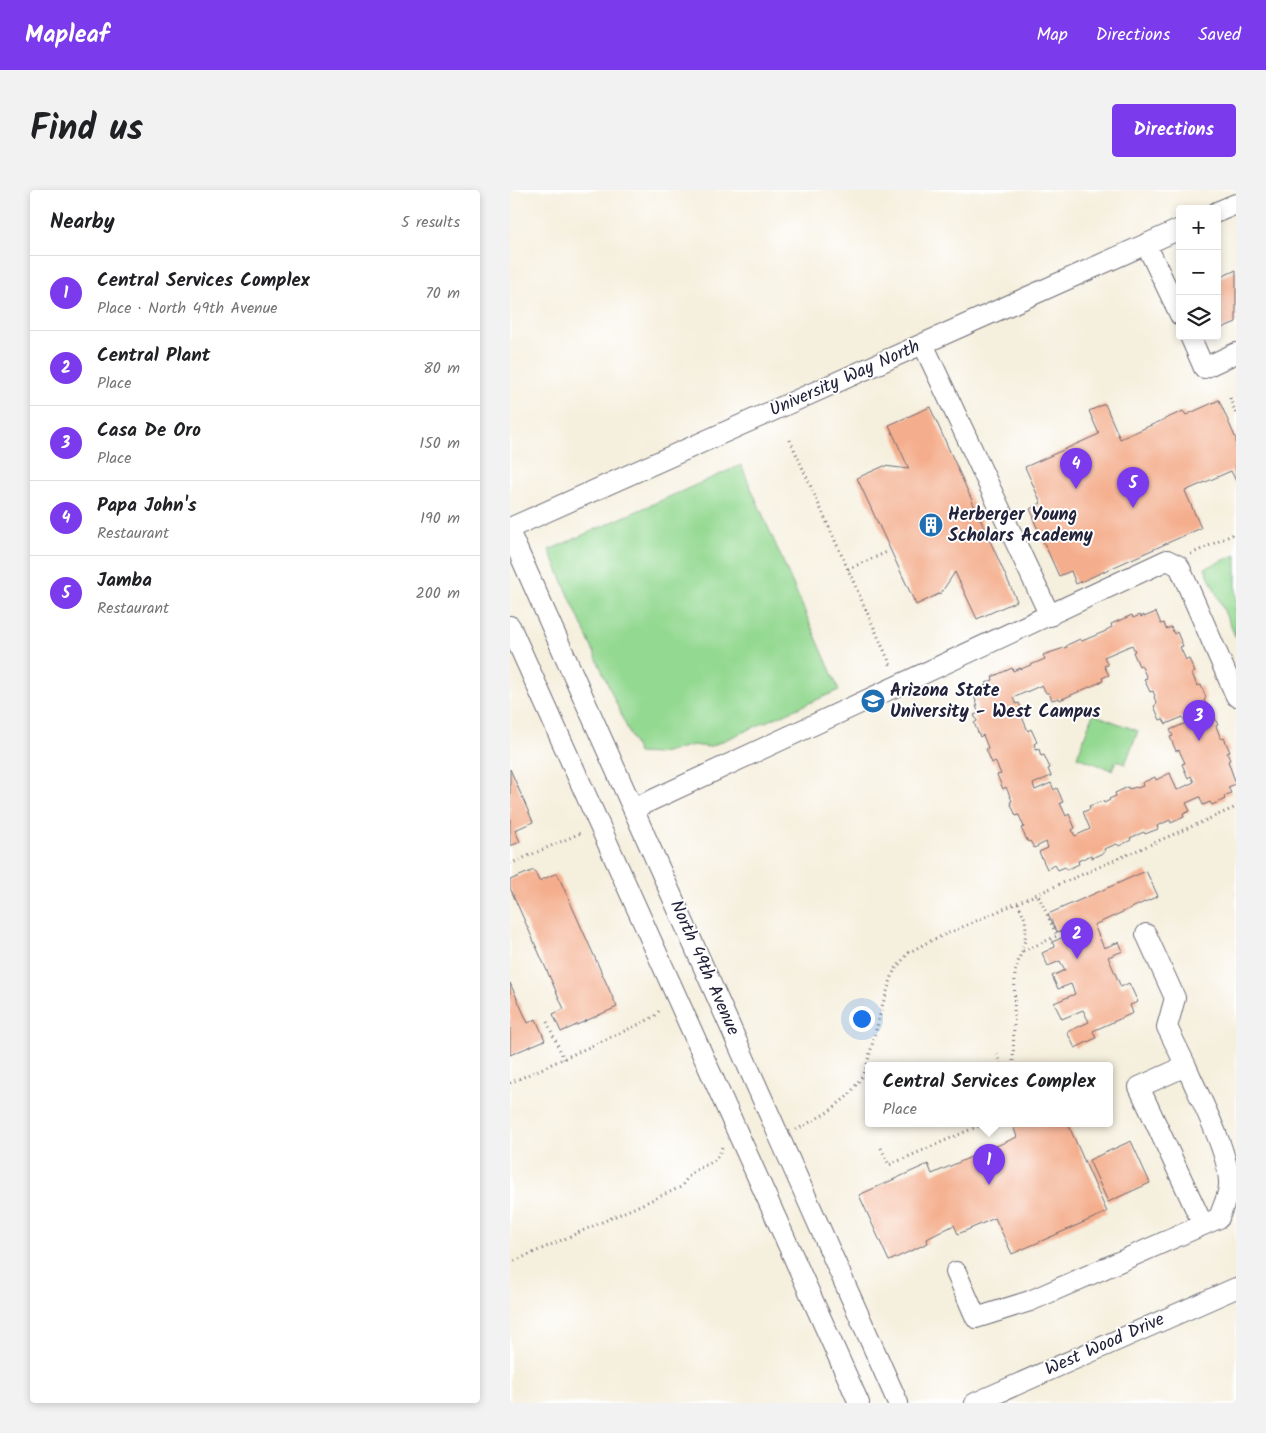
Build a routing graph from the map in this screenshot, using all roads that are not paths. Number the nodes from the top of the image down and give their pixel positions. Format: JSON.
{"nodes":[{"id":1,"x":1236,"y":204,"type":"edge"},
{"id":2,"x":1221,"y":210,"type":"edge"},
{"id":3,"x":1176,"y":231,"type":"edge"},
{"id":4,"x":1146,"y":244,"type":"junction"},
{"id":5,"x":1176,"y":308,"type":"edge"},
{"id":6,"x":1192,"y":340,"type":"edge"},
{"id":7,"x":923,"y":344,"type":"junction"},
{"id":8,"x":1236,"y":354,"type":"edge"},
{"id":9,"x":510,"y":528,"type":"edge"},
{"id":10,"x":510,"y":533,"type":"edge"},
{"id":11,"x":1050,"y":616,"type":"junction"},
{"id":12,"x":510,"y":626,"type":"edge"},
{"id":13,"x":1236,"y":696,"type":"edge"},
{"id":14,"x":633,"y":809,"type":"junction"},
{"id":15,"x":1146,"y":934,"type":"dead end"},
{"id":16,"x":1186,"y":1066,"type":"junction"},
{"id":17,"x":1203,"y":1225,"type":"junction"},
{"id":18,"x":956,"y":1272,"type":"dead end"},
{"id":19,"x":1236,"y":1288,"type":"edge"},
{"id":20,"x":859,"y":1403,"type":"edge"},
{"id":21,"x":898,"y":1403,"type":"edge"},
{"id":22,"x":975,"y":1403,"type":"edge"}],
"edges":[{"from":1,"to":2,"type":"street"},
{"from":3,"to":4,"type":"street","name":"University Way North"},
{"from":4,"to":5,"type":"street"},
{"from":4,"to":7,"type":"street","name":"University Way North"},
{"from":6,"to":8,"type":"street"},
{"from":7,"to":9,"type":"street","name":"University Way North"},
{"from":7,"to":11,"type":"street"},
{"from":10,"to":14,"type":"street","name":"North 49th Avenue"},
{"from":11,"to":13,"type":"street"},
{"from":11,"to":14,"type":"street"},
{"from":12,"to":20,"type":"street","name":"North 49th Avenue"},
{"from":14,"to":21,"type":"street","name":"North 49th Avenue"},
{"from":15,"to":16,"type":"street"},
{"from":16,"to":17,"type":"street"},
{"from":16,"to":17,"type":"street"},
{"from":17,"to":18,"type":"street"},
{"from":19,"to":22,"type":"street","name":"West Wood Drive"}]}
